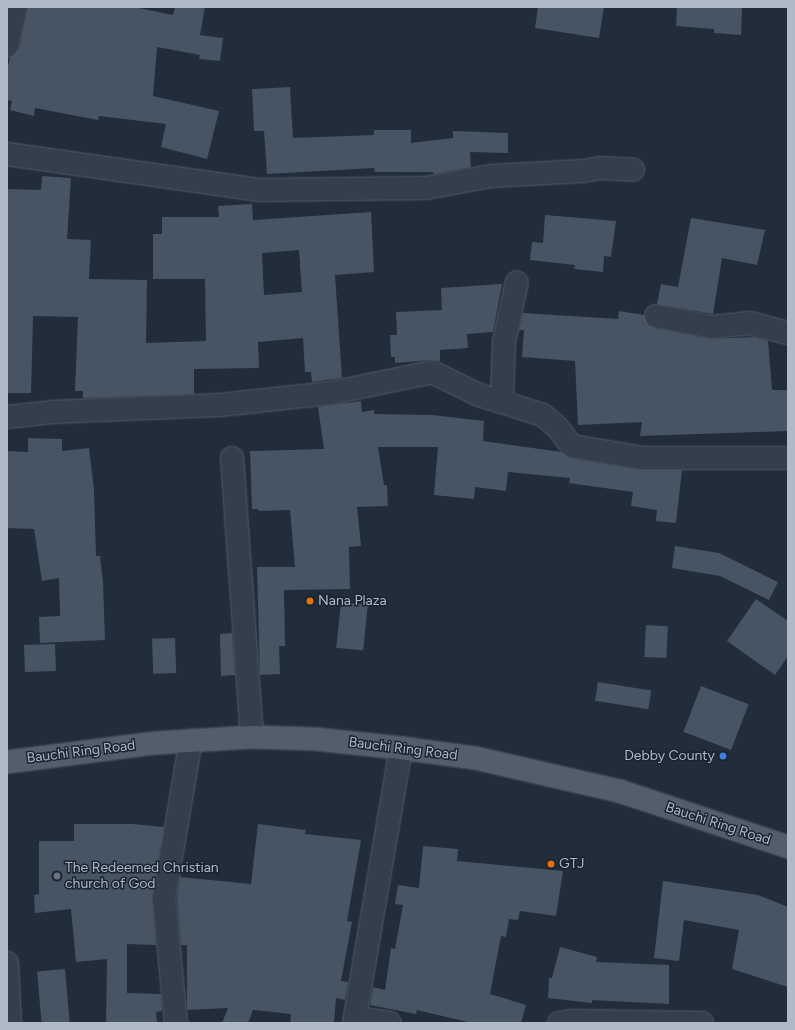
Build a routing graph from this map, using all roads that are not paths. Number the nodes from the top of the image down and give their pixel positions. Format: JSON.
{"nodes":[{"id":1,"x":16,"y":7,"type":"edge"},
{"id":2,"x":7,"y":46,"type":"edge"},
{"id":3,"x":7,"y":154,"type":"edge"},
{"id":4,"x":633,"y":170,"type":"dead end"},
{"id":5,"x":517,"y":282,"type":"dead end"},
{"id":6,"x":656,"y":316,"type":"dead end"},
{"id":7,"x":788,"y":333,"type":"edge"},
{"id":8,"x":502,"y":402,"type":"junction"},
{"id":9,"x":7,"y":417,"type":"edge"},
{"id":10,"x":232,"y":458,"type":"dead end"},
{"id":11,"x":788,"y":458,"type":"edge"},
{"id":12,"x":252,"y":737,"type":"junction"},
{"id":13,"x":191,"y":740,"type":"junction"},
{"id":14,"x":401,"y":748,"type":"junction"},
{"id":15,"x":7,"y":762,"type":"edge"},
{"id":16,"x":788,"y":847,"type":"edge"},
{"id":17,"x":7,"y":963,"type":"edge"},
{"id":18,"x":354,"y":1020,"type":"edge"},
{"id":19,"x":10,"y":1023,"type":"edge"},
{"id":20,"x":176,"y":1023,"type":"edge"},
{"id":21,"x":390,"y":1023,"type":"edge"},
{"id":22,"x":559,"y":1023,"type":"edge"},
{"id":23,"x":702,"y":1023,"type":"edge"}],
"edges":[{"from":1,"to":2,"type":"street"},
{"from":3,"to":4,"type":"street"},
{"from":5,"to":8,"type":"street"},
{"from":6,"to":7,"type":"street"},
{"from":8,"to":9,"type":"street"},
{"from":8,"to":11,"type":"street"},
{"from":10,"to":12,"type":"street"},
{"from":12,"to":13,"type":"main road","name":"Bauchi Ring Road"},
{"from":12,"to":14,"type":"main road","name":"Bauchi Ring Road"},
{"from":13,"to":15,"type":"main road","name":"Bauchi Ring Road"},
{"from":13,"to":20,"type":"street"},
{"from":14,"to":16,"type":"main road","name":"Bauchi Ring Road"},
{"from":14,"to":18,"type":"street"},
{"from":17,"to":19,"type":"street"},
{"from":18,"to":21,"type":"street"},
{"from":22,"to":23,"type":"street"}]}
